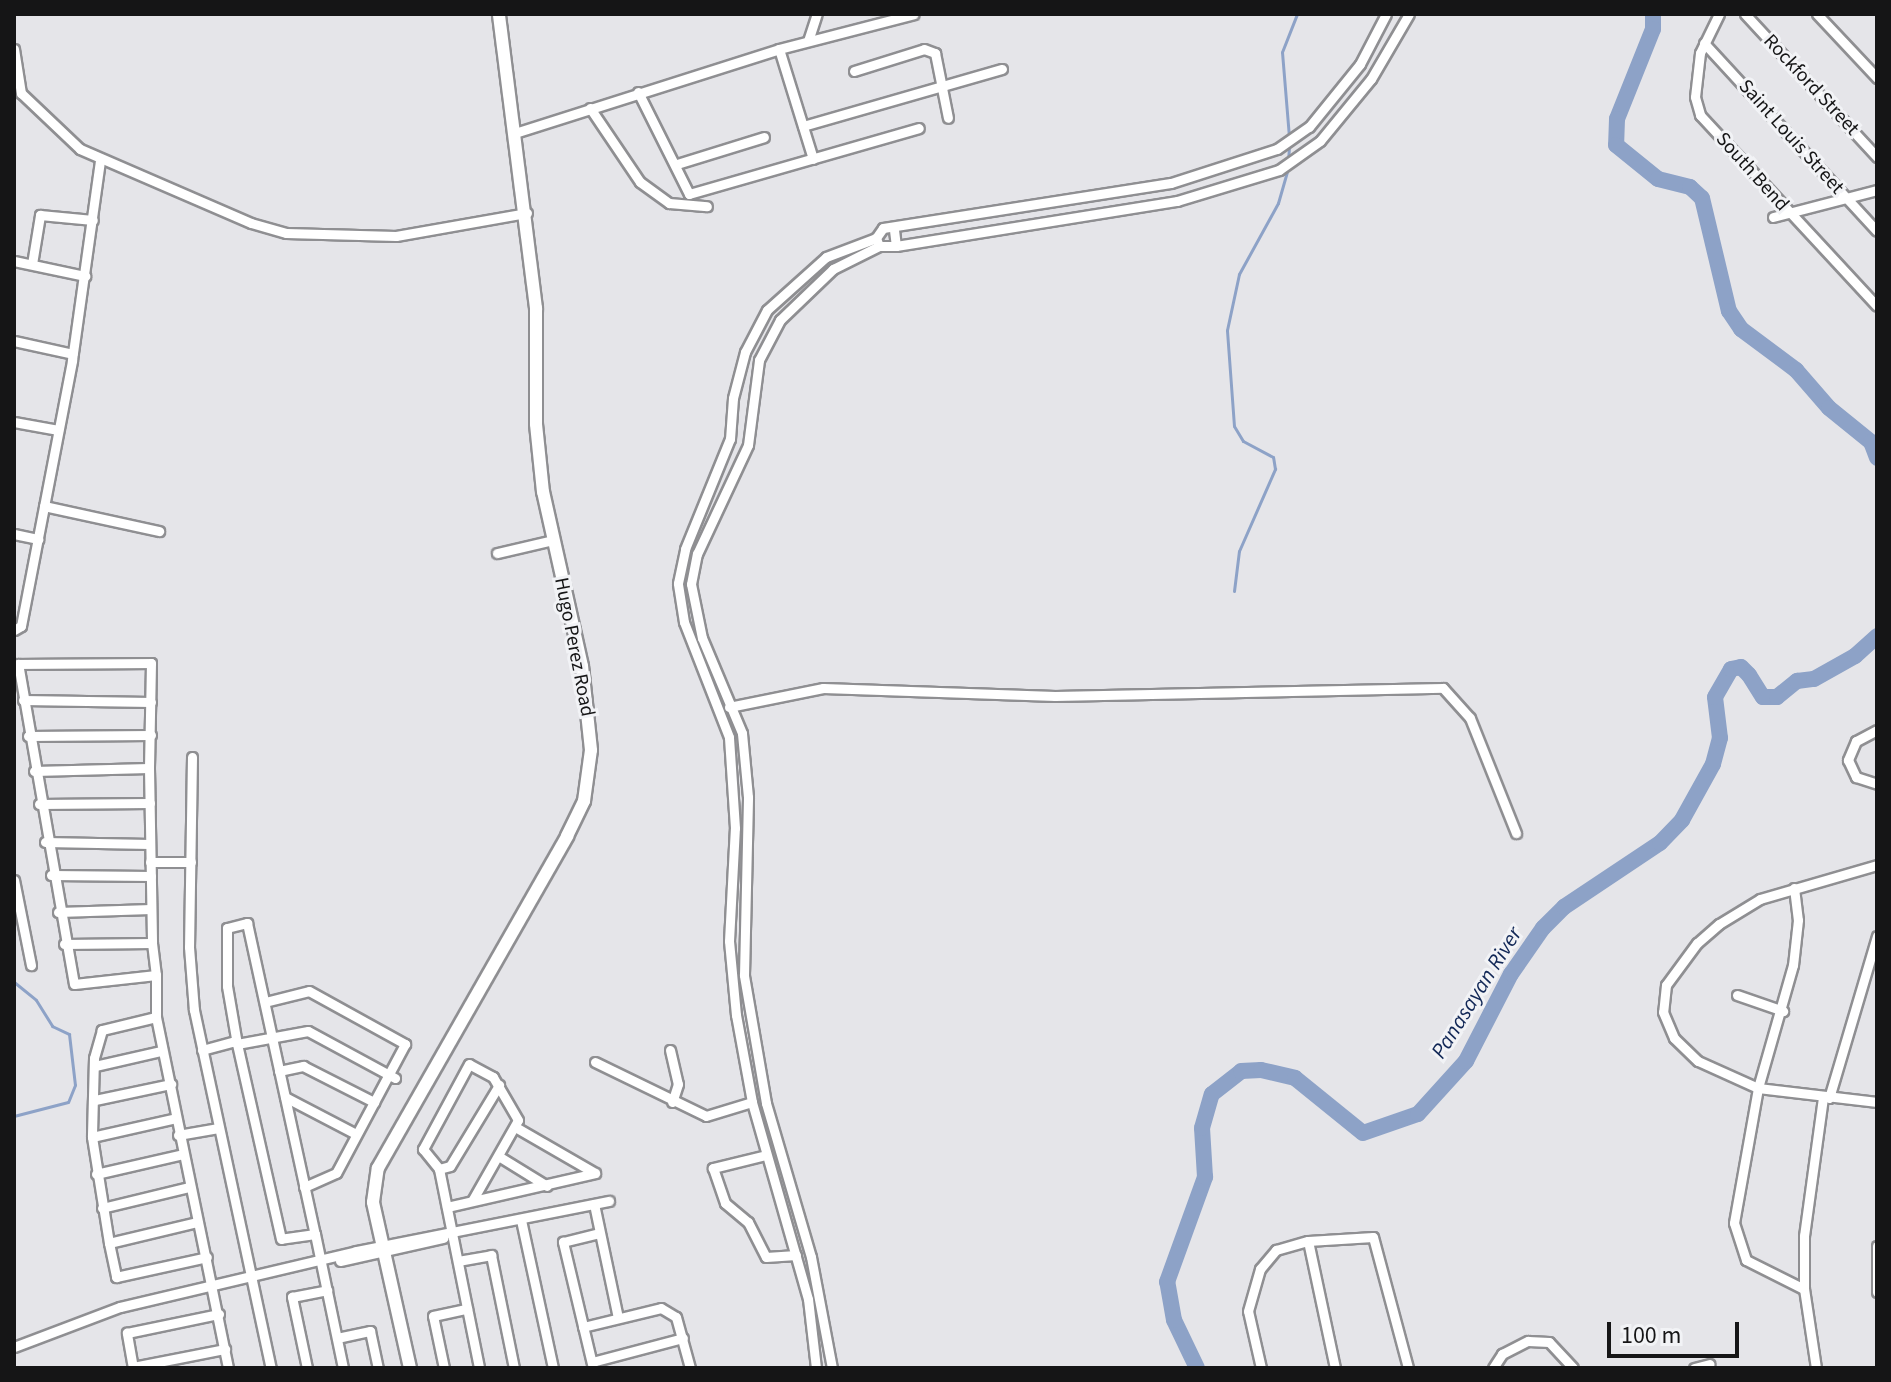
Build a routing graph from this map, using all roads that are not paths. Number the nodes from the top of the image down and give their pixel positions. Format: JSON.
{"nodes":[{"id":1,"x":499,"y":14,"type":"edge"},
{"id":2,"x":817,"y":14,"type":"edge"},
{"id":3,"x":914,"y":14,"type":"edge"},
{"id":4,"x":1386,"y":14,"type":"edge"},
{"id":5,"x":1409,"y":14,"type":"edge"},
{"id":6,"x":1719,"y":14,"type":"edge"},
{"id":7,"x":1745,"y":14,"type":"edge"},
{"id":8,"x":1817,"y":14,"type":"edge"},
{"id":9,"x":808,"y":41,"type":"junction"},
{"id":10,"x":1704,"y":43,"type":"junction"},
{"id":11,"x":14,"y":49,"type":"edge"},
{"id":12,"x":779,"y":49,"type":"junction"},
{"id":13,"x":1002,"y":69,"type":"dead end"},
{"id":14,"x":854,"y":71,"type":"dead end"},
{"id":15,"x":1877,"y":78,"type":"edge"},
{"id":16,"x":943,"y":84,"type":"junction"},
{"id":17,"x":638,"y":92,"type":"junction"},
{"id":18,"x":28,"y":102,"type":"junction"},
{"id":19,"x":14,"y":104,"type":"edge"},
{"id":20,"x":590,"y":108,"type":"junction"},
{"id":21,"x":948,"y":118,"type":"dead end"},
{"id":22,"x":803,"y":126,"type":"junction"},
{"id":23,"x":919,"y":128,"type":"dead end"},
{"id":24,"x":518,"y":132,"type":"junction"},
{"id":25,"x":764,"y":137,"type":"dead end"},
{"id":26,"x":1877,"y":157,"type":"edge"},
{"id":27,"x":813,"y":159,"type":"junction"},
{"id":28,"x":100,"y":162,"type":"junction"},
{"id":29,"x":677,"y":164,"type":"junction"},
{"id":30,"x":1877,"y":190,"type":"edge"},
{"id":31,"x":1846,"y":198,"type":"junction"},
{"id":32,"x":707,"y":206,"type":"dead end"},
{"id":33,"x":1789,"y":212,"type":"junction"},
{"id":34,"x":527,"y":213,"type":"junction"},
{"id":35,"x":1773,"y":217,"type":"dead end"},
{"id":36,"x":93,"y":220,"type":"junction"},
{"id":37,"x":894,"y":230,"type":"junction"},
{"id":38,"x":1877,"y":231,"type":"edge"},
{"id":39,"x":878,"y":242,"type":"junction"},
{"id":40,"x":896,"y":246,"type":"junction"},
{"id":41,"x":14,"y":261,"type":"edge"},
{"id":42,"x":32,"y":264,"type":"junction"},
{"id":43,"x":85,"y":276,"type":"junction"},
{"id":44,"x":1877,"y":306,"type":"edge"},
{"id":45,"x":14,"y":341,"type":"edge"},
{"id":46,"x":73,"y":354,"type":"junction"},
{"id":47,"x":14,"y":422,"type":"edge"},
{"id":48,"x":58,"y":430,"type":"junction"},
{"id":49,"x":44,"y":506,"type":"junction"},
{"id":50,"x":159,"y":531,"type":"dead end"},
{"id":51,"x":14,"y":534,"type":"edge"},
{"id":52,"x":38,"y":539,"type":"junction"},
{"id":53,"x":553,"y":540,"type":"junction"},
{"id":54,"x":497,"y":553,"type":"dead end"},
{"id":55,"x":678,"y":583,"type":"junction"},
{"id":56,"x":691,"y":584,"type":"junction"},
{"id":57,"x":14,"y":630,"type":"edge"},
{"id":58,"x":23,"y":700,"type":"junction"},
{"id":59,"x":151,"y":702,"type":"junction"},
{"id":60,"x":734,"y":705,"type":"junction"},
{"id":61,"x":722,"y":710,"type":"junction"},
{"id":62,"x":1877,"y":730,"type":"edge"},
{"id":63,"x":151,"y":735,"type":"junction"},
{"id":64,"x":28,"y":736,"type":"junction"},
{"id":65,"x":192,"y":757,"type":"dead end"},
{"id":66,"x":149,"y":768,"type":"junction"},
{"id":67,"x":34,"y":771,"type":"junction"},
{"id":68,"x":1877,"y":784,"type":"edge"},
{"id":69,"x":150,"y":803,"type":"junction"},
{"id":70,"x":39,"y":804,"type":"junction"},
{"id":71,"x":1516,"y":833,"type":"dead end"},
{"id":72,"x":45,"y":842,"type":"junction"},
{"id":73,"x":150,"y":844,"type":"junction"},
{"id":74,"x":150,"y":862,"type":"junction"},
{"id":75,"x":191,"y":862,"type":"junction"},
{"id":76,"x":1877,"y":865,"type":"edge"},
{"id":77,"x":51,"y":875,"type":"junction"},
{"id":78,"x":151,"y":876,"type":"junction"},
{"id":79,"x":14,"y":880,"type":"edge"},
{"id":80,"x":1794,"y":888,"type":"junction"},
{"id":81,"x":151,"y":909,"type":"junction"},
{"id":82,"x":58,"y":912,"type":"junction"},
{"id":83,"x":17,"y":916,"type":"edge"},
{"id":84,"x":1877,"y":936,"type":"edge"},
{"id":85,"x":152,"y":943,"type":"junction"},
{"id":86,"x":64,"y":944,"type":"junction"},
{"id":87,"x":31,"y":965,"type":"dead end"},
{"id":88,"x":156,"y":975,"type":"junction"},
{"id":89,"x":1737,"y":995,"type":"dead end"},
{"id":90,"x":265,"y":1002,"type":"junction"},
{"id":91,"x":1783,"y":1011,"type":"junction"},
{"id":92,"x":156,"y":1017,"type":"junction"},
{"id":93,"x":272,"y":1038,"type":"junction"},
{"id":94,"x":237,"y":1043,"type":"junction"},
{"id":95,"x":202,"y":1050,"type":"junction"},
{"id":96,"x":670,"y":1050,"type":"dead end"},
{"id":97,"x":161,"y":1051,"type":"junction"},
{"id":98,"x":595,"y":1062,"type":"dead end"},
{"id":99,"x":95,"y":1066,"type":"junction"},
{"id":100,"x":279,"y":1071,"type":"junction"},
{"id":101,"x":392,"y":1076,"type":"junction"},
{"id":102,"x":171,"y":1084,"type":"junction"},
{"id":103,"x":499,"y":1085,"type":"junction"},
{"id":104,"x":1758,"y":1088,"type":"junction"},
{"id":105,"x":285,"y":1097,"type":"junction"},
{"id":106,"x":1826,"y":1098,"type":"junction"},
{"id":107,"x":95,"y":1100,"type":"junction"},
{"id":108,"x":374,"y":1102,"type":"junction"},
{"id":109,"x":672,"y":1102,"type":"junction"},
{"id":110,"x":752,"y":1102,"type":"junction"},
{"id":111,"x":1877,"y":1102,"type":"edge"},
{"id":112,"x":176,"y":1118,"type":"junction"},
{"id":113,"x":218,"y":1128,"type":"junction"},
{"id":114,"x":517,"y":1128,"type":"junction"},
{"id":115,"x":356,"y":1134,"type":"junction"},
{"id":116,"x":178,"y":1135,"type":"junction"},
{"id":117,"x":92,"y":1137,"type":"junction"},
{"id":118,"x":183,"y":1154,"type":"junction"},
{"id":119,"x":766,"y":1155,"type":"junction"},
{"id":120,"x":500,"y":1157,"type":"junction"},
{"id":121,"x":439,"y":1169,"type":"junction"},
{"id":122,"x":96,"y":1174,"type":"junction"},
{"id":123,"x":547,"y":1186,"type":"junction"},
{"id":124,"x":189,"y":1187,"type":"junction"},
{"id":125,"x":304,"y":1187,"type":"junction"},
{"id":126,"x":472,"y":1201,"type":"junction"},
{"id":127,"x":609,"y":1201,"type":"dead end"},
{"id":128,"x":594,"y":1204,"type":"junction"},
{"id":129,"x":447,"y":1207,"type":"junction"},
{"id":130,"x":102,"y":1208,"type":"junction"},
{"id":131,"x":521,"y":1220,"type":"junction"},
{"id":132,"x":197,"y":1222,"type":"junction"},
{"id":133,"x":599,"y":1233,"type":"junction"},
{"id":134,"x":315,"y":1234,"type":"junction"},
{"id":135,"x":452,"y":1234,"type":"junction"},
{"id":136,"x":1308,"y":1241,"type":"junction"},
{"id":137,"x":109,"y":1243,"type":"junction"},
{"id":138,"x":1877,"y":1246,"type":"edge"},
{"id":139,"x":383,"y":1250,"type":"junction"},
{"id":140,"x":796,"y":1255,"type":"junction"},
{"id":141,"x":207,"y":1257,"type":"junction"},
{"id":142,"x":458,"y":1261,"type":"junction"},
{"id":143,"x":321,"y":1263,"type":"junction"},
{"id":144,"x":252,"y":1278,"type":"junction"},
{"id":145,"x":213,"y":1287,"type":"junction"},
{"id":146,"x":1804,"y":1289,"type":"junction"},
{"id":147,"x":327,"y":1290,"type":"junction"},
{"id":148,"x":1877,"y":1292,"type":"edge"},
{"id":149,"x":467,"y":1309,"type":"junction"},
{"id":150,"x":219,"y":1314,"type":"junction"},
{"id":151,"x":618,"y":1318,"type":"junction"},
{"id":152,"x":583,"y":1327,"type":"junction"},
{"id":153,"x":337,"y":1338,"type":"junction"},
{"id":154,"x":683,"y":1338,"type":"junction"},
{"id":155,"x":14,"y":1347,"type":"edge"},
{"id":156,"x":225,"y":1349,"type":"junction"},
{"id":157,"x":1710,"y":1364,"type":"dead end"},
{"id":158,"x":593,"y":1365,"type":"edge"},
{"id":159,"x":133,"y":1367,"type":"edge"},
{"id":160,"x":228,"y":1368,"type":"edge"},
{"id":161,"x":271,"y":1368,"type":"edge"},
{"id":162,"x":307,"y":1368,"type":"edge"},
{"id":163,"x":343,"y":1368,"type":"edge"},
{"id":164,"x":378,"y":1368,"type":"edge"},
{"id":165,"x":410,"y":1368,"type":"edge"},
{"id":166,"x":444,"y":1368,"type":"edge"},
{"id":167,"x":479,"y":1368,"type":"edge"},
{"id":168,"x":514,"y":1368,"type":"edge"},
{"id":169,"x":553,"y":1368,"type":"edge"},
{"id":170,"x":690,"y":1368,"type":"edge"},
{"id":171,"x":816,"y":1368,"type":"edge"},
{"id":172,"x":832,"y":1368,"type":"edge"},
{"id":173,"x":1261,"y":1368,"type":"edge"},
{"id":174,"x":1335,"y":1368,"type":"edge"},
{"id":175,"x":1408,"y":1368,"type":"edge"},
{"id":176,"x":1493,"y":1368,"type":"edge"},
{"id":177,"x":1573,"y":1368,"type":"edge"},
{"id":178,"x":1694,"y":1368,"type":"edge"},
{"id":179,"x":1816,"y":1368,"type":"edge"}],
"edges":[{"from":1,"to":24,"type":"street","name":"Hugo Perez Road"},
{"from":2,"to":9,"type":"street"},
{"from":3,"to":9,"type":"street"},
{"from":4,"to":37,"type":"street"},
{"from":5,"to":40,"type":"street"},
{"from":6,"to":10,"type":"street","name":"South Bend"},
{"from":7,"to":26,"type":"street","name":"Rockford Street"},
{"from":8,"to":15,"type":"street"},
{"from":9,"to":12,"type":"street"},
{"from":10,"to":31,"type":"street","name":"Saint Louis Street"},
{"from":10,"to":33,"type":"street","name":"South Bend"},
{"from":11,"to":18,"type":"street"},
{"from":12,"to":17,"type":"street"},
{"from":12,"to":22,"type":"street"},
{"from":13,"to":16,"type":"street"},
{"from":14,"to":16,"type":"street"},
{"from":16,"to":21,"type":"street"},
{"from":16,"to":22,"type":"street"},
{"from":17,"to":20,"type":"street"},
{"from":17,"to":29,"type":"street"},
{"from":18,"to":19,"type":"street"},
{"from":18,"to":28,"type":"street"},
{"from":20,"to":24,"type":"street"},
{"from":20,"to":32,"type":"street"},
{"from":22,"to":27,"type":"street"},
{"from":23,"to":27,"type":"street"},
{"from":24,"to":34,"type":"street","name":"Hugo Perez Road"},
{"from":25,"to":29,"type":"street"},
{"from":27,"to":29,"type":"street"},
{"from":28,"to":34,"type":"street"},
{"from":28,"to":36,"type":"street"},
{"from":30,"to":31,"type":"street"},
{"from":31,"to":33,"type":"street"},
{"from":31,"to":38,"type":"street","name":"Saint Louis Street"},
{"from":33,"to":35,"type":"street"},
{"from":33,"to":44,"type":"street","name":"South Bend"},
{"from":34,"to":53,"type":"street","name":"Hugo Perez Road"},
{"from":36,"to":42,"type":"street"},
{"from":36,"to":43,"type":"street"},
{"from":37,"to":39,"type":"street"},
{"from":37,"to":40,"type":"street"},
{"from":39,"to":40,"type":"street"},
{"from":39,"to":55,"type":"street"},
{"from":39,"to":56,"type":"street"},
{"from":41,"to":42,"type":"street"},
{"from":42,"to":43,"type":"street"},
{"from":43,"to":46,"type":"street"},
{"from":45,"to":46,"type":"street"},
{"from":46,"to":48,"type":"street"},
{"from":47,"to":48,"type":"street"},
{"from":48,"to":49,"type":"street"},
{"from":49,"to":50,"type":"street"},
{"from":49,"to":52,"type":"street"},
{"from":51,"to":52,"type":"street"},
{"from":52,"to":57,"type":"street"},
{"from":53,"to":54,"type":"street"},
{"from":53,"to":139,"type":"street","name":"Hugo Perez Road"},
{"from":55,"to":56,"type":"street"},
{"from":55,"to":61,"type":"street"},
{"from":56,"to":60,"type":"street"},
{"from":58,"to":59,"type":"street"},
{"from":58,"to":59,"type":"street"},
{"from":58,"to":64,"type":"street"},
{"from":59,"to":63,"type":"street"},
{"from":60,"to":61,"type":"street"},
{"from":60,"to":71,"type":"street"},
{"from":60,"to":172,"type":"street"},
{"from":61,"to":110,"type":"street"},
{"from":62,"to":68,"type":"street"},
{"from":63,"to":64,"type":"street"},
{"from":63,"to":66,"type":"street"},
{"from":64,"to":67,"type":"street"},
{"from":65,"to":75,"type":"street"},
{"from":66,"to":67,"type":"street"},
{"from":66,"to":69,"type":"street"},
{"from":67,"to":70,"type":"street"},
{"from":69,"to":70,"type":"street"},
{"from":69,"to":73,"type":"street"},
{"from":70,"to":72,"type":"street"},
{"from":72,"to":73,"type":"street"},
{"from":72,"to":77,"type":"street"},
{"from":73,"to":74,"type":"street"},
{"from":74,"to":75,"type":"street"},
{"from":74,"to":78,"type":"street"},
{"from":75,"to":95,"type":"street"},
{"from":76,"to":80,"type":"street"},
{"from":77,"to":78,"type":"street"},
{"from":77,"to":82,"type":"street"},
{"from":78,"to":81,"type":"street"},
{"from":79,"to":83,"type":"street"},
{"from":80,"to":91,"type":"street"},
{"from":80,"to":104,"type":"street"},
{"from":81,"to":82,"type":"street"},
{"from":81,"to":85,"type":"street"},
{"from":82,"to":86,"type":"street"},
{"from":83,"to":87,"type":"street"},
{"from":84,"to":106,"type":"street"},
{"from":85,"to":86,"type":"street"},
{"from":85,"to":88,"type":"street"},
{"from":86,"to":88,"type":"street"},
{"from":88,"to":92,"type":"street"},
{"from":89,"to":91,"type":"street"},
{"from":90,"to":93,"type":"street"},
{"from":90,"to":94,"type":"street"},
{"from":90,"to":101,"type":"street"},
{"from":91,"to":104,"type":"street"},
{"from":92,"to":97,"type":"street"},
{"from":92,"to":99,"type":"street"},
{"from":93,"to":94,"type":"street"},
{"from":93,"to":100,"type":"street"},
{"from":93,"to":101,"type":"street"},
{"from":94,"to":95,"type":"street"},
{"from":94,"to":134,"type":"street"},
{"from":95,"to":113,"type":"street"},
{"from":96,"to":109,"type":"street"},
{"from":97,"to":99,"type":"street"},
{"from":97,"to":102,"type":"street"},
{"from":98,"to":109,"type":"street"},
{"from":99,"to":107,"type":"street"},
{"from":100,"to":105,"type":"street"},
{"from":100,"to":108,"type":"street"},
{"from":101,"to":108,"type":"street"},
{"from":102,"to":107,"type":"street"},
{"from":102,"to":112,"type":"street"},
{"from":103,"to":114,"type":"street"},
{"from":103,"to":121,"type":"street"},
{"from":103,"to":121,"type":"street"},
{"from":104,"to":106,"type":"street"},
{"from":104,"to":146,"type":"street"},
{"from":105,"to":115,"type":"street"},
{"from":105,"to":125,"type":"street"},
{"from":106,"to":111,"type":"street"},
{"from":106,"to":146,"type":"street"},
{"from":107,"to":117,"type":"street"},
{"from":108,"to":115,"type":"street"},
{"from":109,"to":110,"type":"street"},
{"from":110,"to":119,"type":"street"},
{"from":112,"to":116,"type":"street"},
{"from":112,"to":117,"type":"street"},
{"from":113,"to":116,"type":"street"},
{"from":113,"to":144,"type":"street"},
{"from":114,"to":120,"type":"street"},
{"from":114,"to":123,"type":"street"},
{"from":115,"to":125,"type":"street"},
{"from":116,"to":118,"type":"street"},
{"from":117,"to":122,"type":"street"},
{"from":118,"to":122,"type":"street"},
{"from":118,"to":124,"type":"street"},
{"from":119,"to":140,"type":"street"},
{"from":119,"to":140,"type":"street"},
{"from":120,"to":123,"type":"street"},
{"from":120,"to":126,"type":"street"},
{"from":121,"to":129,"type":"street"},
{"from":122,"to":130,"type":"street"},
{"from":123,"to":126,"type":"street"},
{"from":124,"to":130,"type":"street"},
{"from":124,"to":132,"type":"street"},
{"from":125,"to":134,"type":"street"},
{"from":126,"to":129,"type":"street"},
{"from":127,"to":128,"type":"street"},
{"from":128,"to":131,"type":"street"},
{"from":128,"to":133,"type":"street"},
{"from":129,"to":135,"type":"street"},
{"from":130,"to":137,"type":"street"},
{"from":131,"to":135,"type":"street"},
{"from":131,"to":169,"type":"street"},
{"from":132,"to":137,"type":"street"},
{"from":132,"to":141,"type":"street"},
{"from":133,"to":151,"type":"street"},
{"from":133,"to":152,"type":"street"},
{"from":134,"to":143,"type":"street"},
{"from":135,"to":139,"type":"street"},
{"from":135,"to":142,"type":"street"},
{"from":136,"to":173,"type":"street"},
{"from":136,"to":174,"type":"street"},
{"from":136,"to":175,"type":"street"},
{"from":137,"to":141,"type":"street"},
{"from":138,"to":148,"type":"street"},
{"from":139,"to":143,"type":"street"},
{"from":139,"to":165,"type":"street","name":"Hugo Perez Road"},
{"from":140,"to":171,"type":"street"},
{"from":141,"to":145,"type":"street"},
{"from":142,"to":149,"type":"street"},
{"from":142,"to":168,"type":"street"},
{"from":143,"to":144,"type":"street"},
{"from":143,"to":147,"type":"street"},
{"from":144,"to":145,"type":"street"},
{"from":144,"to":161,"type":"street"},
{"from":145,"to":150,"type":"street"},
{"from":145,"to":155,"type":"street"},
{"from":146,"to":179,"type":"street"},
{"from":147,"to":153,"type":"street"},
{"from":147,"to":162,"type":"street"},
{"from":149,"to":166,"type":"street"},
{"from":149,"to":167,"type":"street"},
{"from":150,"to":156,"type":"street"},
{"from":150,"to":159,"type":"street"},
{"from":151,"to":152,"type":"street"},
{"from":151,"to":154,"type":"street"},
{"from":152,"to":158,"type":"street"},
{"from":153,"to":163,"type":"street"},
{"from":153,"to":164,"type":"street"},
{"from":154,"to":158,"type":"street"},
{"from":154,"to":170,"type":"street"},
{"from":156,"to":159,"type":"street"},
{"from":156,"to":160,"type":"street"},
{"from":157,"to":178,"type":"street"},
{"from":176,"to":177,"type":"street"}]}
